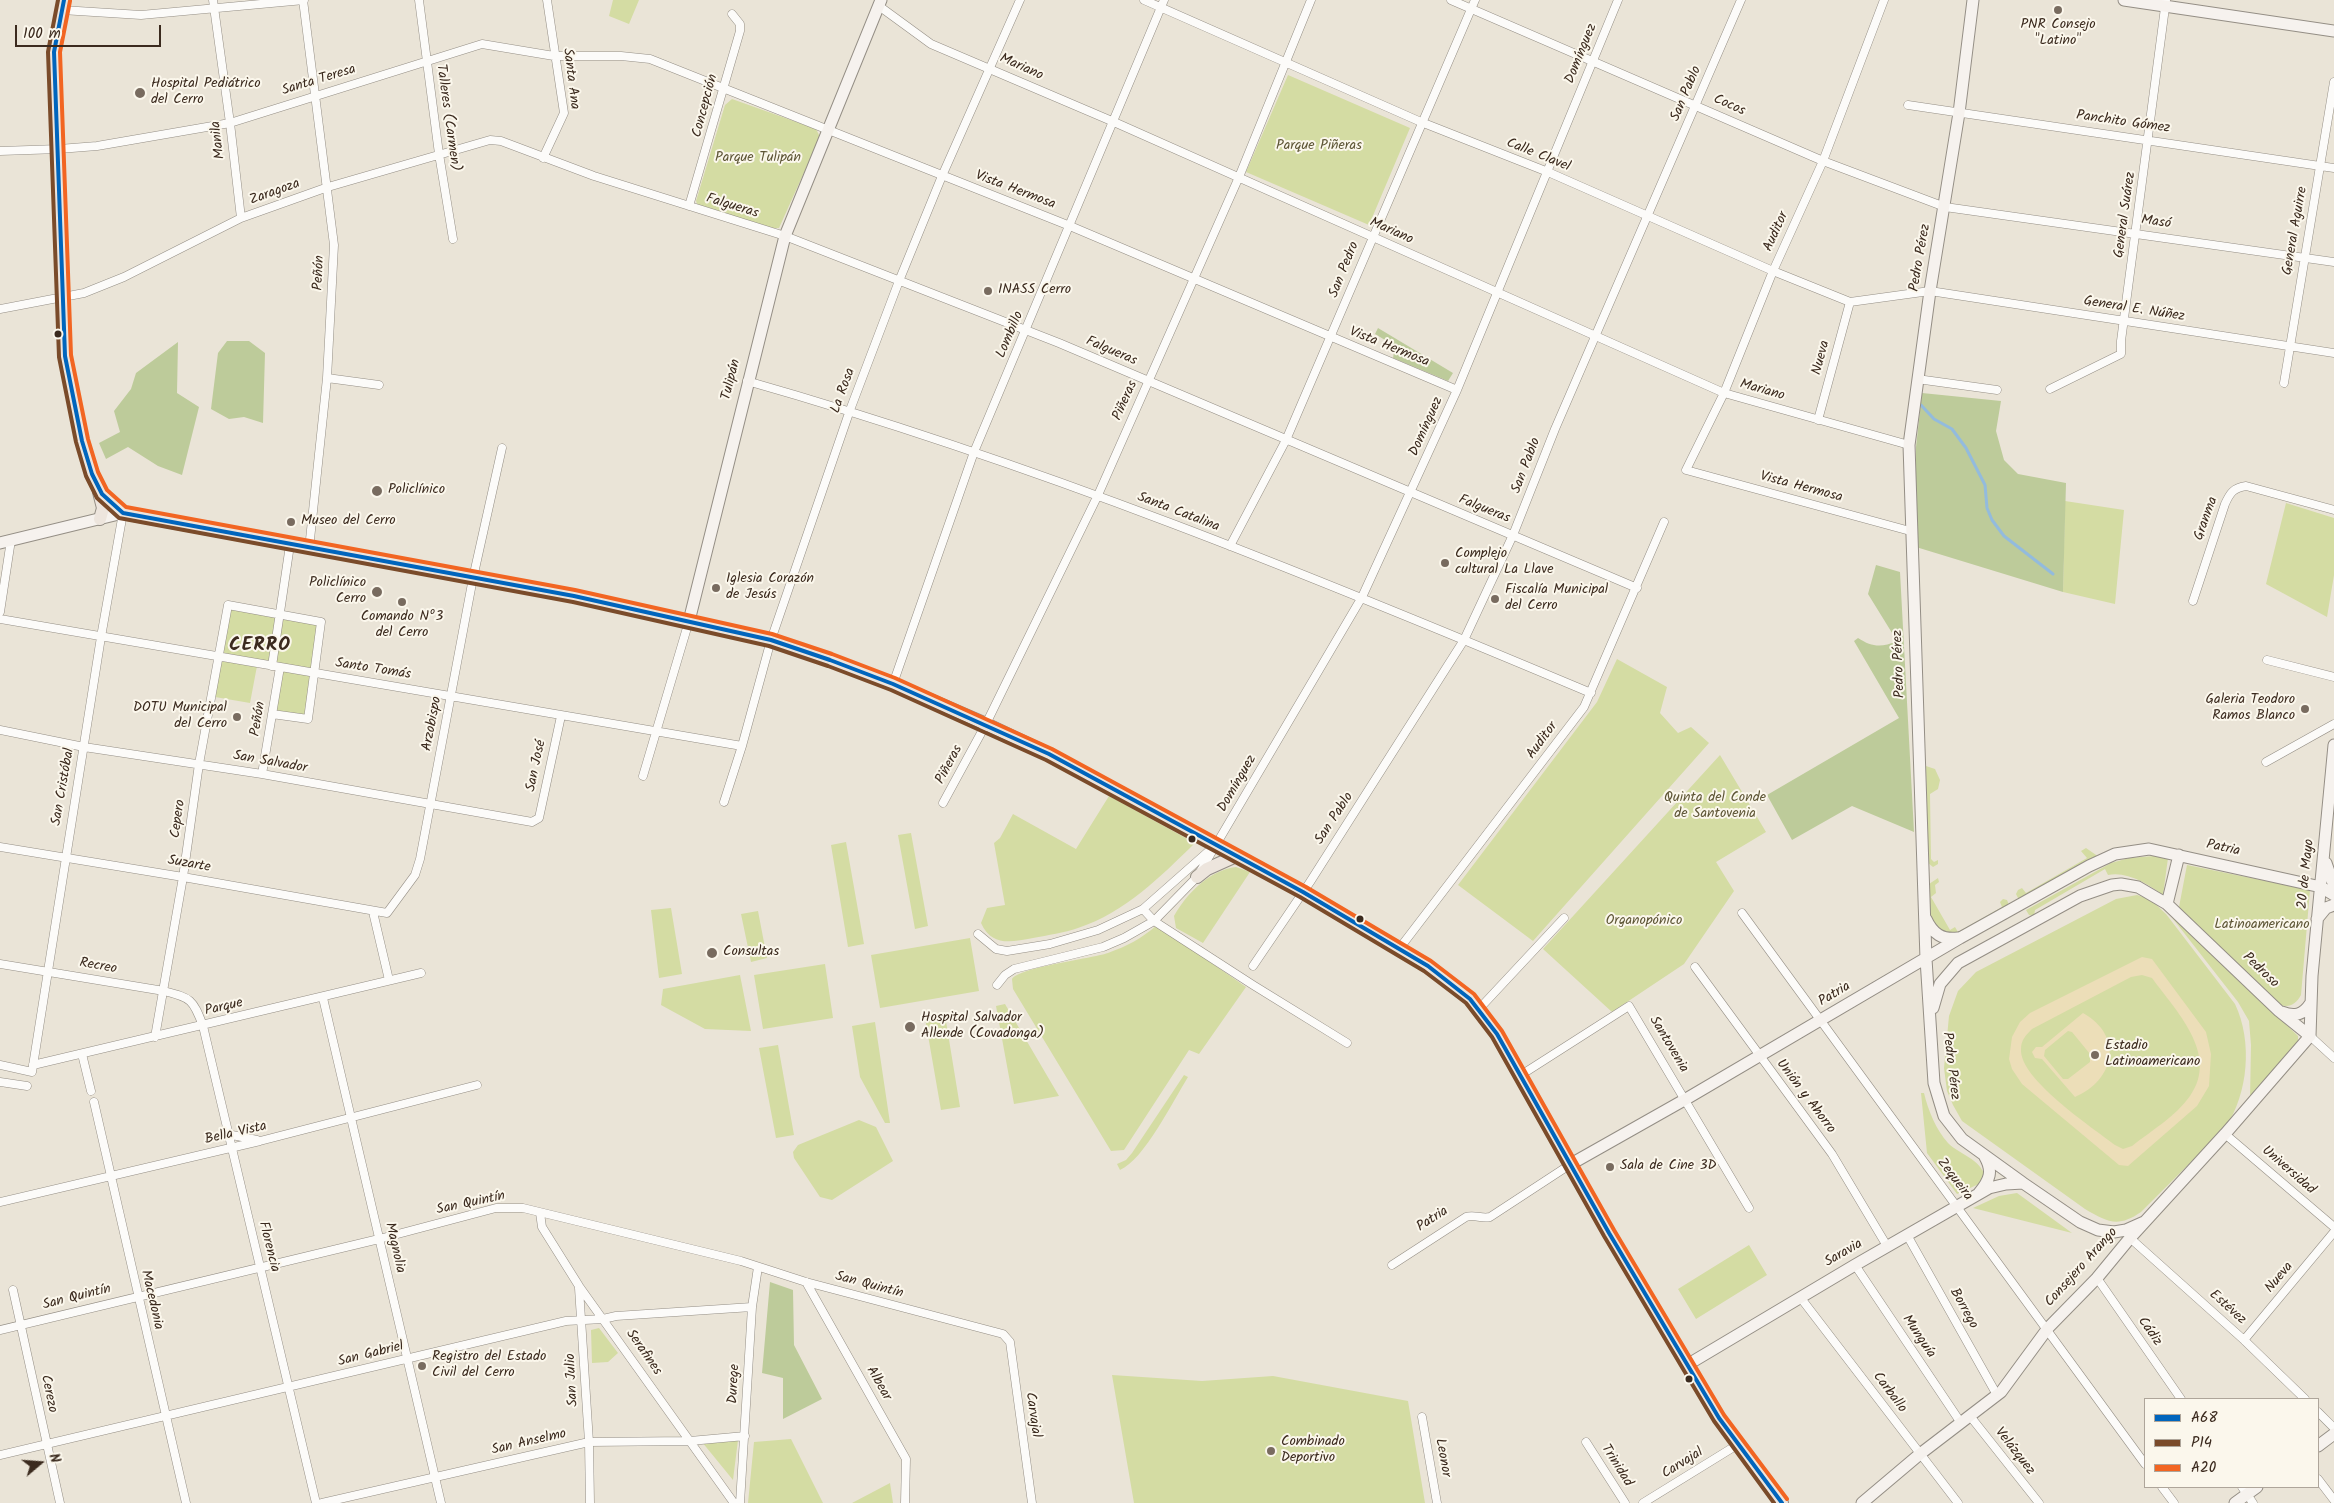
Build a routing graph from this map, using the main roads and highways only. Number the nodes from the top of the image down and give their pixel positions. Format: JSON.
{"nodes":[{"id":1,"x":63,"y":5,"type":"edge"},
{"id":2,"x":97,"y":485,"type":"junction"},
{"id":3,"x":100,"y":519,"type":"road end"},
{"id":4,"x":1236,"y":856,"type":"junction"},
{"id":5,"x":1197,"y":877,"type":"road end"},
{"id":6,"x":1782,"y":1503,"type":"edge"}],
"edges":[{"from":1,"to":2,"type":"main road"},
{"from":2,"to":3,"type":"main road"},
{"from":2,"to":4,"type":"main road"},
{"from":4,"to":5,"type":"main road"},
{"from":4,"to":6,"type":"main road"}]}
